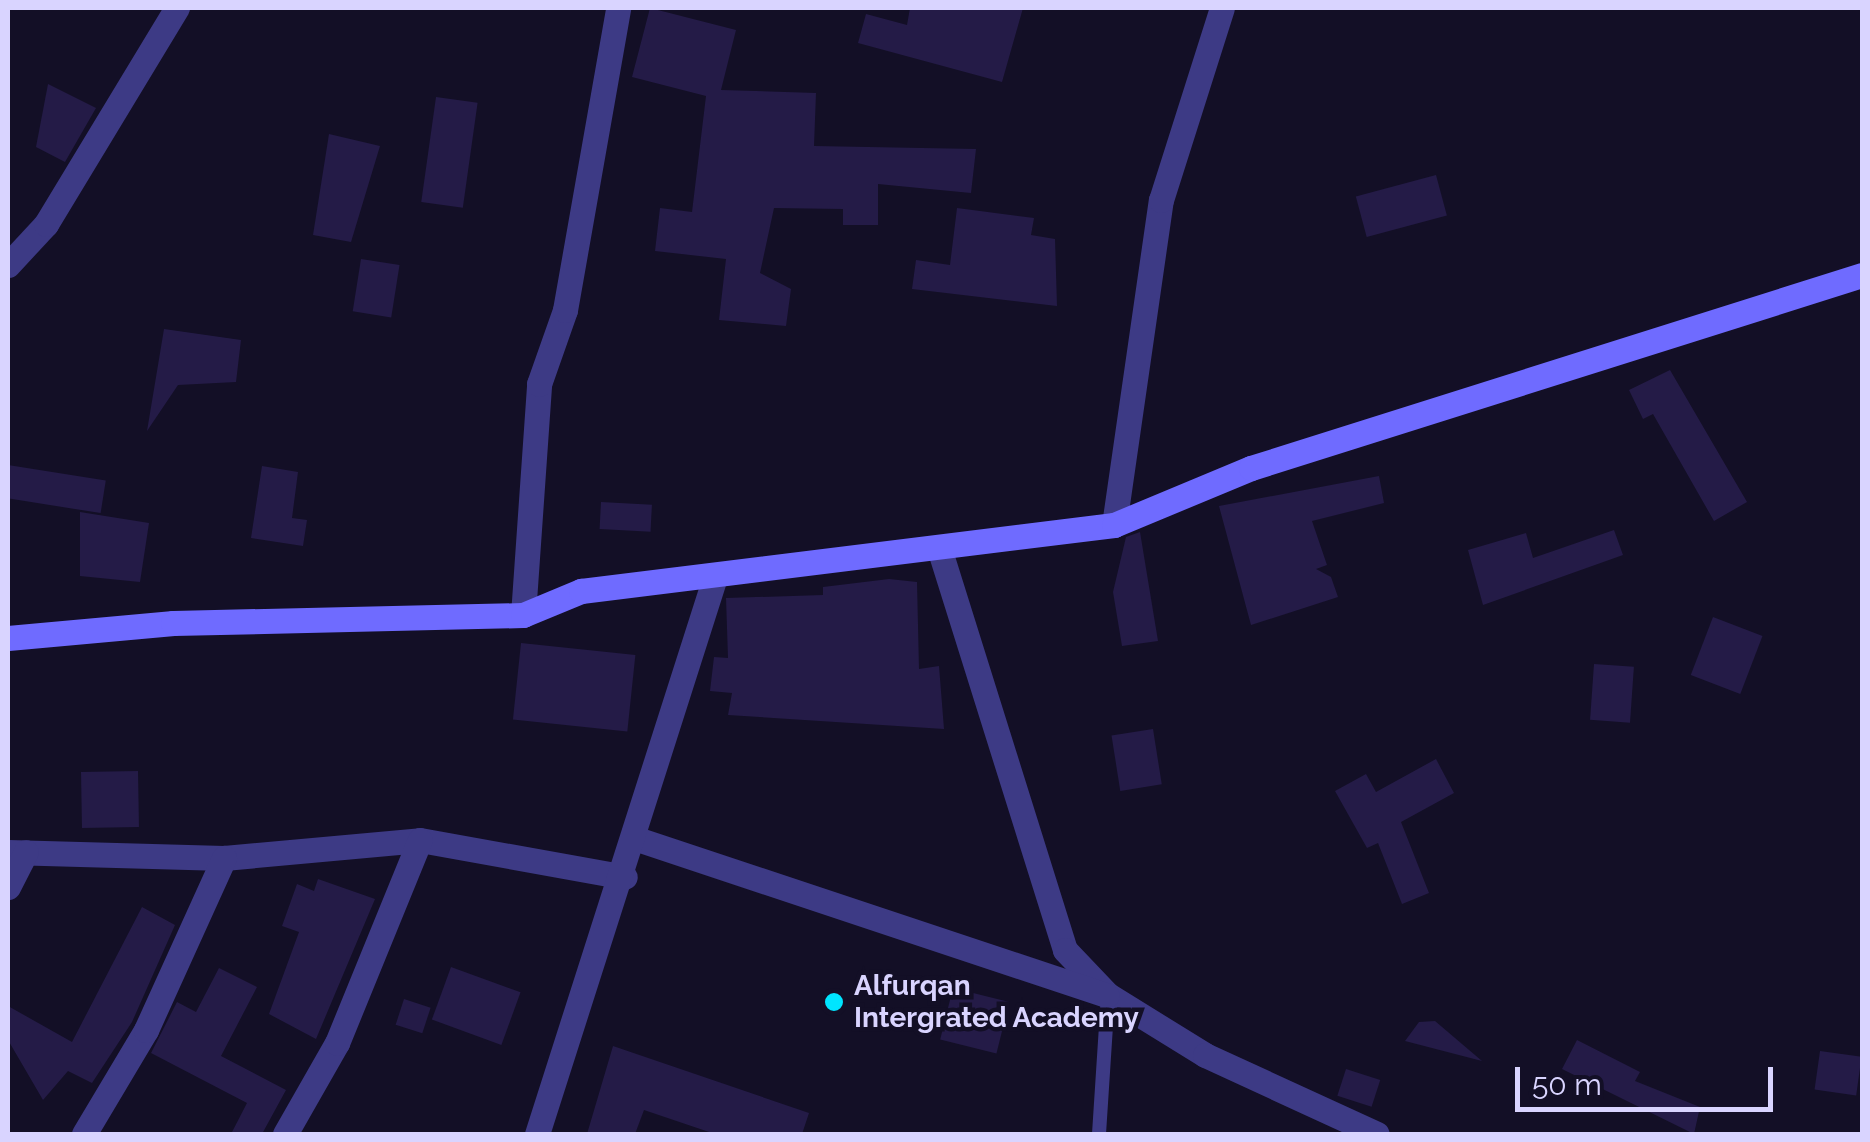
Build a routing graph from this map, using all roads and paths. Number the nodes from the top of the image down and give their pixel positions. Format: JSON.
{"nodes":[{"id":1,"x":177,"y":8,"type":"edge"},
{"id":2,"x":618,"y":8,"type":"edge"},
{"id":3,"x":1222,"y":8,"type":"edge"},
{"id":4,"x":8,"y":265,"type":"edge"},
{"id":5,"x":1862,"y":275,"type":"edge"},
{"id":6,"x":1114,"y":525,"type":"junction"},
{"id":7,"x":940,"y":551,"type":"junction"},
{"id":8,"x":716,"y":577,"type":"junction"},
{"id":9,"x":522,"y":615,"type":"junction"},
{"id":10,"x":8,"y":638,"type":"edge"},
{"id":11,"x":637,"y":839,"type":"junction"},
{"id":12,"x":420,"y":840,"type":"junction"},
{"id":13,"x":17,"y":852,"type":"edge"},
{"id":14,"x":224,"y":858,"type":"junction"},
{"id":15,"x":626,"y":877,"type":"junction"},
{"id":16,"x":8,"y":887,"type":"edge"},
{"id":17,"x":1108,"y":995,"type":"junction"},
{"id":18,"x":84,"y":1134,"type":"edge"},
{"id":19,"x":284,"y":1134,"type":"edge"},
{"id":20,"x":536,"y":1134,"type":"edge"},
{"id":21,"x":1099,"y":1134,"type":"edge"},
{"id":22,"x":1377,"y":1134,"type":"edge"}],
"edges":[{"from":1,"to":4,"type":"street"},
{"from":2,"to":9,"type":"street"},
{"from":3,"to":6,"type":"street"},
{"from":5,"to":6,"type":"street"},
{"from":6,"to":7,"type":"street"},
{"from":7,"to":8,"type":"street"},
{"from":7,"to":17,"type":"street"},
{"from":8,"to":9,"type":"street"},
{"from":8,"to":11,"type":"street"},
{"from":9,"to":10,"type":"street"},
{"from":11,"to":15,"type":"street"},
{"from":11,"to":17,"type":"street"},
{"from":12,"to":14,"type":"street"},
{"from":12,"to":15,"type":"street"},
{"from":12,"to":19,"type":"street"},
{"from":13,"to":14,"type":"street"},
{"from":13,"to":16,"type":"street"},
{"from":14,"to":18,"type":"street"},
{"from":15,"to":20,"type":"street"},
{"from":17,"to":21,"type":"lane"},
{"from":17,"to":22,"type":"street"}]}
